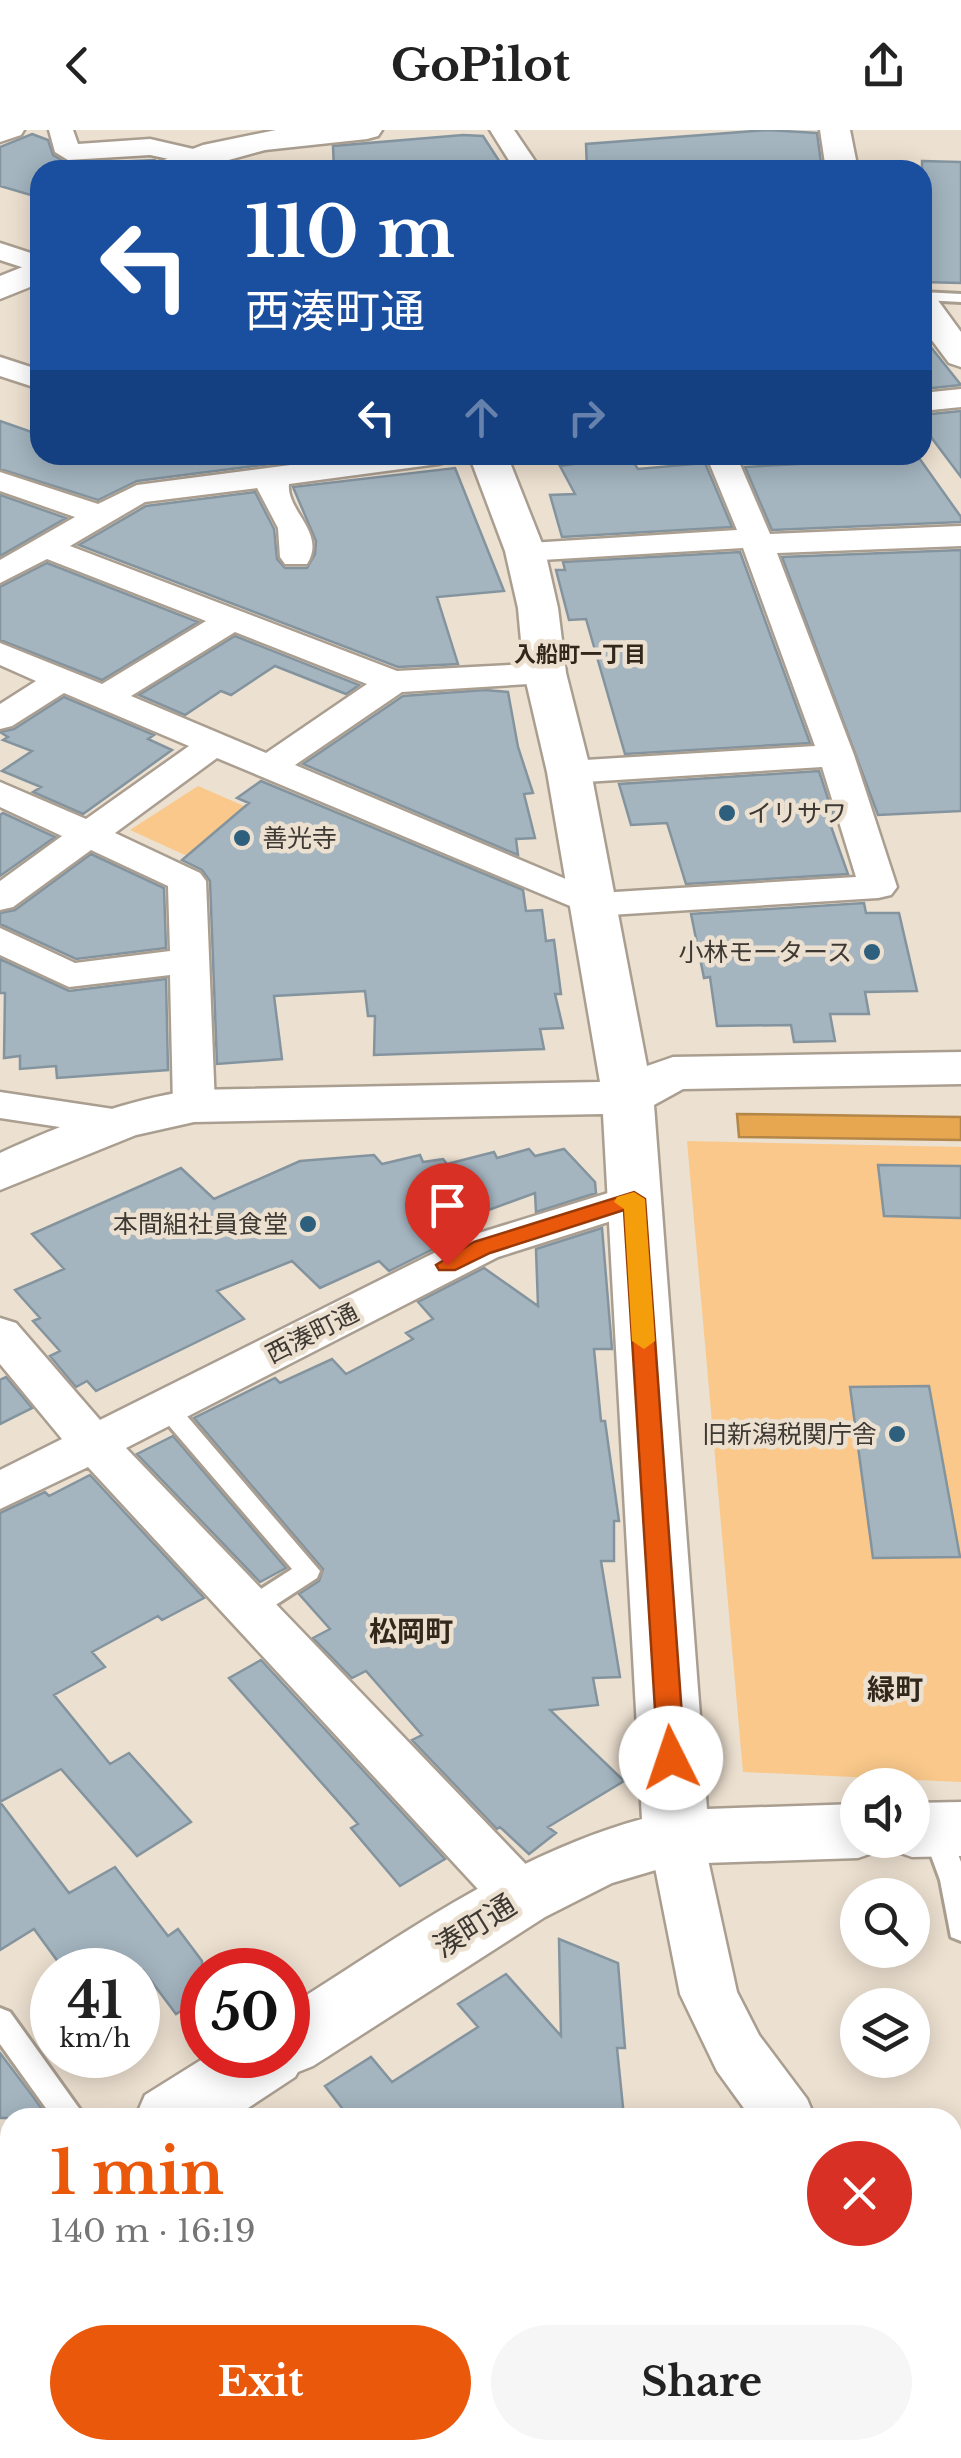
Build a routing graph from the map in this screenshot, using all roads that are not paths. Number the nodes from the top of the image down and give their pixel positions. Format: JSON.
{"nodes":[{"id":1,"x":12,"y":130,"type":"edge"},
{"id":2,"x":60,"y":130,"type":"edge"},
{"id":3,"x":367,"y":130,"type":"edge"},
{"id":4,"x":502,"y":130,"type":"edge"},
{"id":5,"x":835,"y":130,"type":"edge"},
{"id":6,"x":305,"y":133,"type":"edge"},
{"id":7,"x":0,"y":135,"type":"edge"},
{"id":8,"x":174,"y":160,"type":"edge"},
{"id":9,"x":192,"y":160,"type":"edge"},
{"id":10,"x":320,"y":160,"type":"edge"},
{"id":11,"x":522,"y":160,"type":"edge"},
{"id":12,"x":840,"y":160,"type":"edge"},
{"id":13,"x":0,"y":251,"type":"edge"},
{"id":14,"x":30,"y":264,"type":"edge"},
{"id":15,"x":30,"y":273,"type":"edge"},
{"id":16,"x":0,"y":289,"type":"edge"},
{"id":17,"x":933,"y":308,"type":"edge"},
{"id":18,"x":961,"y":356,"type":"edge"},
{"id":19,"x":0,"y":366,"type":"edge"},
{"id":20,"x":30,"y":376,"type":"edge"},
{"id":21,"x":961,"y":398,"type":"edge"},
{"id":22,"x":932,"y":401,"type":"edge"},
{"id":23,"x":182,"y":465,"type":"edge"},
{"id":24,"x":367,"y":465,"type":"edge"},
{"id":25,"x":492,"y":465,"type":"edge"},
{"id":26,"x":726,"y":465,"type":"edge"},
{"id":27,"x":274,"y":478,"type":"junction"},
{"id":28,"x":0,"y":481,"type":"edge"},
{"id":29,"x":192,"y":487,"type":"junction"},
{"id":30,"x":100,"y":515,"type":"junction"},
{"id":31,"x":961,"y":536,"type":"edge"},
{"id":32,"x":757,"y":541,"type":"junction"},
{"id":33,"x":44,"y":547,"type":"junction"},
{"id":34,"x":525,"y":551,"type":"junction"},
{"id":35,"x":296,"y":557,"type":"dead end"},
{"id":36,"x":0,"y":572,"type":"edge"},
{"id":37,"x":233,"y":620,"type":"junction"},
{"id":38,"x":0,"y":653,"type":"edge"},
{"id":39,"x":545,"y":673,"type":"junction"},
{"id":40,"x":62,"y":679,"type":"junction"},
{"id":41,"x":393,"y":682,"type":"junction"},
{"id":42,"x":105,"y":697,"type":"junction"},
{"id":43,"x":0,"y":719,"type":"edge"},
{"id":44,"x":214,"y":744,"type":"junction"},
{"id":45,"x":836,"y":755,"type":"junction"},
{"id":46,"x":270,"y":767,"type":"junction"},
{"id":47,"x":569,"y":772,"type":"junction"},
{"id":48,"x":0,"y":793,"type":"edge"},
{"id":49,"x":90,"y":834,"type":"junction"},
{"id":50,"x":0,"y":899,"type":"edge"},
{"id":51,"x":594,"y":906,"type":"junction"},
{"id":52,"x":0,"y":940,"type":"edge"},
{"id":53,"x":188,"y":961,"type":"junction"},
{"id":54,"x":961,"y":1068,"type":"edge"},
{"id":55,"x":628,"y":1098,"type":"junction"},
{"id":56,"x":0,"y":1105,"type":"edge"},
{"id":57,"x":194,"y":1106,"type":"junction"},
{"id":58,"x":113,"y":1122,"type":"junction"},
{"id":59,"x":0,"y":1173,"type":"edge"},
{"id":60,"x":634,"y":1199,"type":"junction"},
{"id":61,"x":0,"y":1334,"type":"edge"},
{"id":62,"x":166,"y":1407,"type":"junction"},
{"id":63,"x":94,"y":1444,"type":"junction"},
{"id":64,"x":0,"y":1491,"type":"edge"},
{"id":65,"x":248,"y":1610,"type":"junction"},
{"id":66,"x":936,"y":1829,"type":"edge"},
{"id":67,"x":840,"y":1832,"type":"edge"},
{"id":68,"x":676,"y":1837,"type":"junction"},
{"id":69,"x":521,"y":1897,"type":"junction"},
{"id":70,"x":961,"y":1929,"type":"edge"},
{"id":71,"x":0,"y":2021,"type":"edge"},
{"id":72,"x":310,"y":2030,"type":"edge"},
{"id":73,"x":234,"y":2078,"type":"edge"},
{"id":74,"x":64,"y":2108,"type":"edge"},
{"id":75,"x":187,"y":2108,"type":"edge"},
{"id":76,"x":779,"y":2108,"type":"edge"}],
"edges":[{"from":1,"to":7,"type":"street"},
{"from":2,"to":8,"type":"street"},
{"from":3,"to":6,"type":"street"},
{"from":4,"to":11,"type":"street"},
{"from":5,"to":12,"type":"street"},
{"from":6,"to":9,"type":"street"},
{"from":6,"to":10,"type":"street"},
{"from":13,"to":14,"type":"street"},
{"from":15,"to":16,"type":"street"},
{"from":17,"to":18,"type":"street"},
{"from":19,"to":20,"type":"street"},
{"from":21,"to":22,"type":"street"},
{"from":23,"to":29,"type":"street"},
{"from":24,"to":27,"type":"street"},
{"from":25,"to":34,"type":"street"},
{"from":26,"to":32,"type":"street"},
{"from":27,"to":29,"type":"street"},
{"from":27,"to":35,"type":"street"},
{"from":28,"to":30,"type":"street"},
{"from":29,"to":30,"type":"street"},
{"from":30,"to":33,"type":"street"},
{"from":31,"to":32,"type":"street"},
{"from":32,"to":34,"type":"street"},
{"from":32,"to":45,"type":"street"},
{"from":33,"to":36,"type":"street"},
{"from":33,"to":37,"type":"street"},
{"from":34,"to":39,"type":"street"},
{"from":37,"to":41,"type":"street"},
{"from":37,"to":42,"type":"street"},
{"from":38,"to":40,"type":"street"},
{"from":39,"to":41,"type":"street"},
{"from":39,"to":47,"type":"street"},
{"from":40,"to":42,"type":"street"},
{"from":40,"to":43,"type":"street"},
{"from":41,"to":46,"type":"street"},
{"from":42,"to":44,"type":"street"},
{"from":44,"to":46,"type":"street"},
{"from":44,"to":49,"type":"street"},
{"from":45,"to":47,"type":"street"},
{"from":45,"to":51,"type":"street"},
{"from":46,"to":51,"type":"street"},
{"from":47,"to":51,"type":"street"},
{"from":48,"to":49,"type":"street"},
{"from":49,"to":50,"type":"street"},
{"from":49,"to":53,"type":"street"},
{"from":51,"to":55,"type":"street"},
{"from":52,"to":53,"type":"street"},
{"from":53,"to":57,"type":"street"},
{"from":54,"to":55,"type":"street"},
{"from":55,"to":57,"type":"street"},
{"from":55,"to":60,"type":"street"},
{"from":56,"to":58,"type":"street"},
{"from":57,"to":58,"type":"street"},
{"from":58,"to":59,"type":"street"},
{"from":60,"to":62,"type":"street","name":"西湊町通"},
{"from":60,"to":68,"type":"street"},
{"from":61,"to":63,"type":"street"},
{"from":62,"to":63,"type":"street","name":"西湊町通"},
{"from":62,"to":65,"type":"lane"},
{"from":63,"to":64,"type":"street","name":"西湊町通"},
{"from":63,"to":65,"type":"street"},
{"from":65,"to":69,"type":"street"},
{"from":66,"to":70,"type":"lane"},
{"from":67,"to":68,"type":"street","name":"湊町通"},
{"from":68,"to":69,"type":"street","name":"湊町通"},
{"from":68,"to":76,"type":"street"},
{"from":69,"to":72,"type":"street","name":"湊町通"},
{"from":71,"to":74,"type":"lane"},
{"from":73,"to":75,"type":"street"}]}
